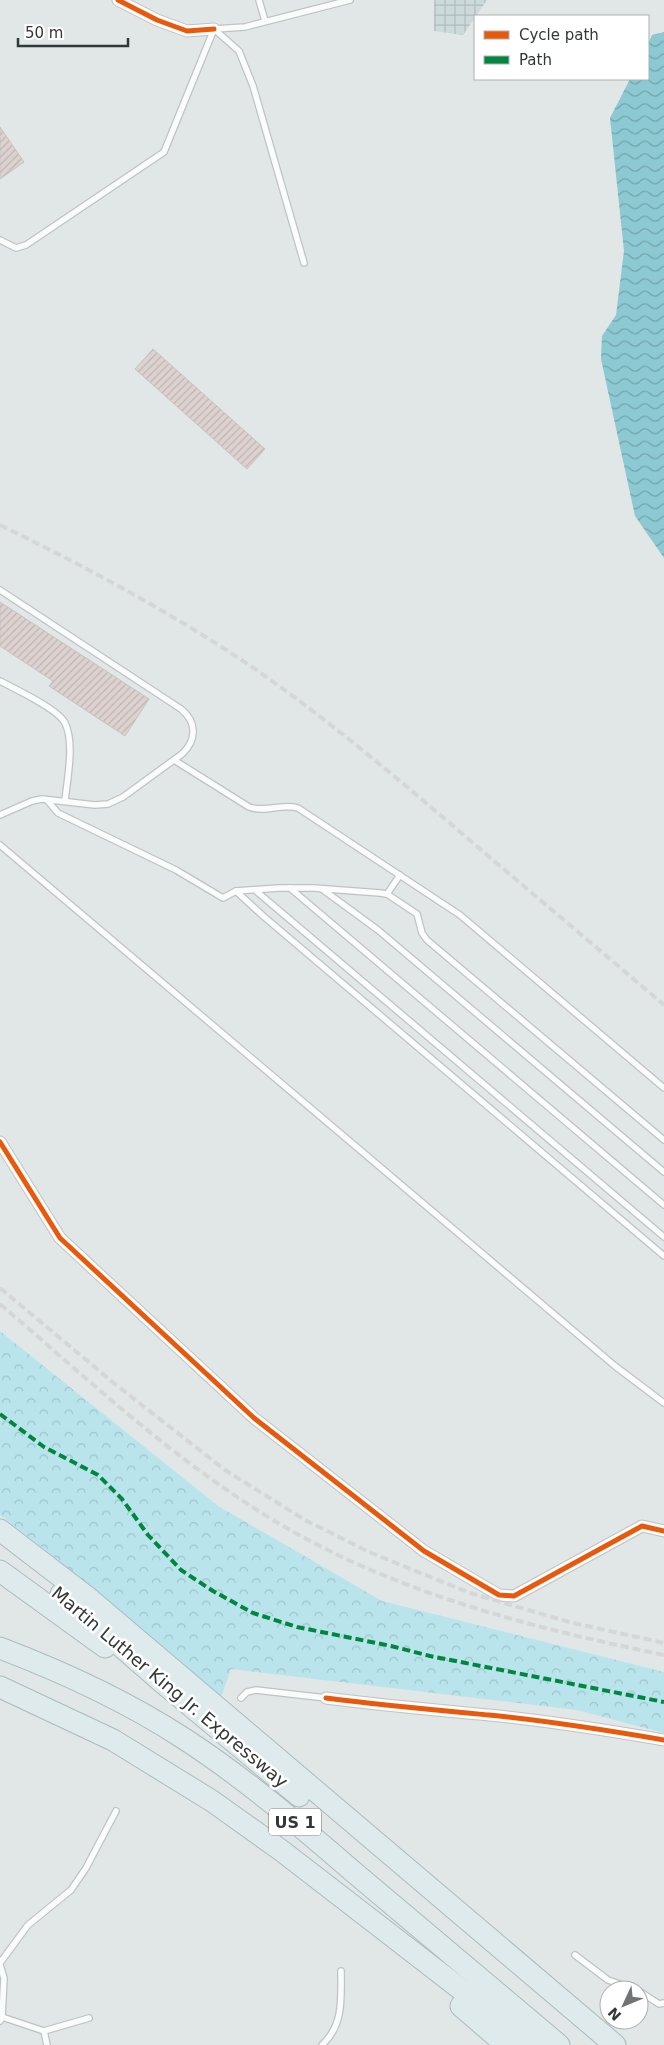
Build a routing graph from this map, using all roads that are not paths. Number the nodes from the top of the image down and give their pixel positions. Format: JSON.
{"nodes":[{"id":1,"x":118,"y":0,"type":"edge"},
{"id":2,"x":259,"y":0,"type":"edge"},
{"id":3,"x":350,"y":0,"type":"edge"},
{"id":4,"x":265,"y":21,"type":"junction"},
{"id":5,"x":214,"y":29,"type":"junction"},
{"id":6,"x":0,"y":240,"type":"edge"},
{"id":7,"x":304,"y":264,"type":"dead end"},
{"id":8,"x":0,"y":590,"type":"edge"},
{"id":9,"x":0,"y":680,"type":"edge"},
{"id":10,"x":174,"y":760,"type":"junction"},
{"id":11,"x":48,"y":800,"type":"junction"},
{"id":12,"x":65,"y":801,"type":"junction"},
{"id":13,"x":0,"y":815,"type":"edge"},
{"id":14,"x":0,"y":845,"type":"edge"},
{"id":15,"x":400,"y":875,"type":"junction"},
{"id":16,"x":290,"y":888,"type":"junction"},
{"id":17,"x":320,"y":888,"type":"junction"},
{"id":18,"x":255,"y":890,"type":"junction"},
{"id":19,"x":236,"y":891,"type":"junction"},
{"id":20,"x":387,"y":894,"type":"junction"},
{"id":21,"x":664,"y":1088,"type":"edge"},
{"id":22,"x":664,"y":1140,"type":"edge"},
{"id":23,"x":0,"y":1142,"type":"edge"},
{"id":24,"x":664,"y":1172,"type":"edge"},
{"id":25,"x":664,"y":1205,"type":"edge"},
{"id":26,"x":664,"y":1237,"type":"edge"},
{"id":27,"x":664,"y":1256,"type":"edge"},
{"id":28,"x":664,"y":1403,"type":"edge"},
{"id":29,"x":0,"y":1530,"type":"edge"},
{"id":30,"x":664,"y":1531,"type":"edge"},
{"id":31,"x":0,"y":1542,"type":"edge"},
{"id":32,"x":0,"y":1571,"type":"edge"},
{"id":33,"x":0,"y":1648,"type":"edge"},
{"id":34,"x":163,"y":1683,"type":"junction"},
{"id":35,"x":2,"y":1689,"type":"edge"},
{"id":36,"x":241,"y":1698,"type":"dead end"},
{"id":37,"x":326,"y":1698,"type":"joint"},
{"id":38,"x":664,"y":1740,"type":"edge"},
{"id":39,"x":116,"y":1811,"type":"dead end"},
{"id":40,"x":317,"y":1878,"type":"junction"},
{"id":41,"x":575,"y":1956,"type":"dead end"},
{"id":42,"x":0,"y":1964,"type":"edge"},
{"id":43,"x":340,"y":1971,"type":"dead end"},
{"id":44,"x":608,"y":1980,"type":"edge"},
{"id":45,"x":649,"y":1998,"type":"edge"},
{"id":46,"x":664,"y":2003,"type":"edge"},
{"id":47,"x":89,"y":2018,"type":"dead end"},
{"id":48,"x":1,"y":2019,"type":"edge"},
{"id":49,"x":44,"y":2031,"type":"junction"},
{"id":50,"x":47,"y":2045,"type":"edge"},
{"id":51,"x":322,"y":2045,"type":"edge"},
{"id":52,"x":506,"y":2045,"type":"edge"},
{"id":53,"x":533,"y":2045,"type":"edge"},
{"id":54,"x":558,"y":2045,"type":"edge"},
{"id":55,"x":593,"y":2045,"type":"edge"},
{"id":56,"x":615,"y":2045,"type":"edge"}],
"edges":[{"from":1,"to":5,"type":"street"},
{"from":2,"to":4,"type":"lane"},
{"from":3,"to":4,"type":"lane"},
{"from":4,"to":5,"type":"lane"},
{"from":5,"to":6,"type":"lane"},
{"from":5,"to":7,"type":"lane"},
{"from":8,"to":10,"type":"lane"},
{"from":9,"to":12,"type":"lane"},
{"from":10,"to":12,"type":"lane"},
{"from":10,"to":15,"type":"lane"},
{"from":11,"to":12,"type":"lane"},
{"from":11,"to":13,"type":"lane"},
{"from":11,"to":19,"type":"lane"},
{"from":14,"to":28,"type":"lane"},
{"from":15,"to":20,"type":"lane"},
{"from":15,"to":21,"type":"lane"},
{"from":16,"to":17,"type":"lane"},
{"from":16,"to":18,"type":"lane"},
{"from":16,"to":25,"type":"lane"},
{"from":17,"to":20,"type":"lane"},
{"from":17,"to":24,"type":"lane"},
{"from":18,"to":19,"type":"lane"},
{"from":18,"to":26,"type":"lane"},
{"from":19,"to":27,"type":"lane"},
{"from":20,"to":22,"type":"lane"},
{"from":23,"to":30,"type":"street"},
{"from":29,"to":56,"type":"highway"},
{"from":31,"to":34,"type":"highway","name":"Martin Luther King Jr. Expressway","number":"US 1"},
{"from":32,"to":34,"type":"highway"},
{"from":33,"to":54,"type":"highway","name":"Martin Luther King Jr. Expressway","number":"US 1"},
{"from":34,"to":55,"type":"highway","name":"Martin Luther King Jr. Expressway","number":"US 1"},
{"from":35,"to":40,"type":"highway"},
{"from":36,"to":37,"type":"lane"},
{"from":37,"to":38,"type":"street"},
{"from":39,"to":42,"type":"lane"},
{"from":40,"to":52,"type":"highway"},
{"from":40,"to":53,"type":"highway"},
{"from":41,"to":44,"type":"lane"},
{"from":42,"to":48,"type":"lane"},
{"from":43,"to":51,"type":"lane"},
{"from":45,"to":46,"type":"lane"},
{"from":47,"to":49,"type":"lane"},
{"from":48,"to":49,"type":"lane"},
{"from":49,"to":50,"type":"lane"}]}
